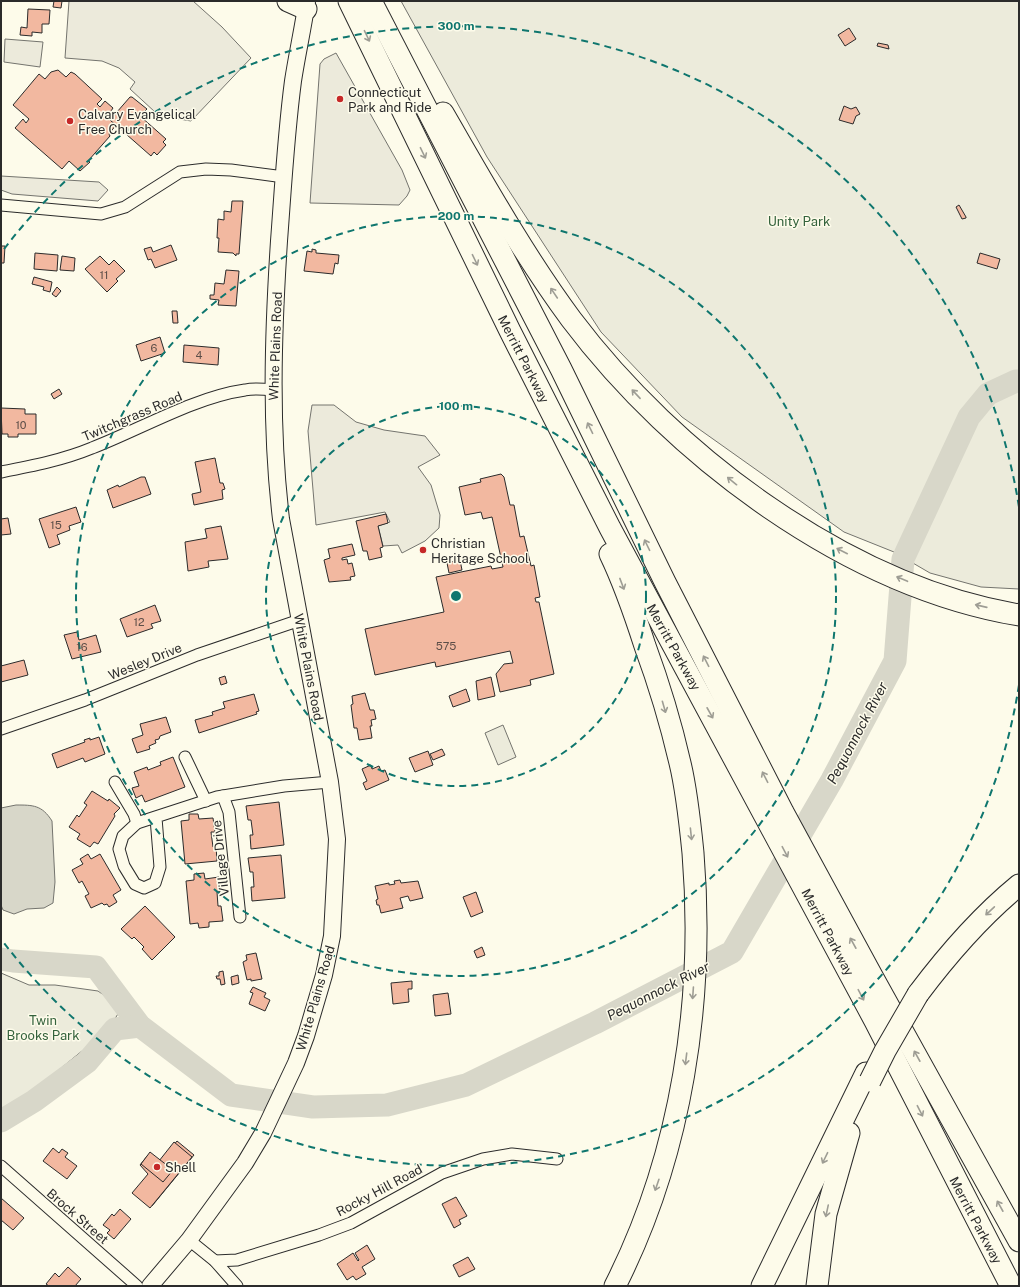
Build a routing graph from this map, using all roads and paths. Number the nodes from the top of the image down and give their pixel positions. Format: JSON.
{"nodes":[{"id":1,"x":350,"y":1,"type":"edge"},
{"id":2,"x":371,"y":1,"type":"edge"},
{"id":3,"x":301,"y":4,"type":"edge"},
{"id":4,"x":284,"y":176,"type":"junction"},
{"id":5,"x":1,"y":205,"type":"edge"},
{"id":6,"x":510,"y":331,"type":"junction"},
{"id":7,"x":273,"y":390,"type":"junction"},
{"id":8,"x":1,"y":472,"type":"edge"},
{"id":9,"x":1019,"y":615,"type":"edge"},
{"id":10,"x":300,"y":620,"type":"junction"},
{"id":11,"x":1,"y":729,"type":"edge"},
{"id":12,"x":185,"y":757,"type":"dead end"},
{"id":13,"x":115,"y":782,"type":"dead end"},
{"id":14,"x":330,"y":782,"type":"junction"},
{"id":15,"x":223,"y":796,"type":"junction"},
{"id":16,"x":206,"y":801,"type":"junction"},
{"id":17,"x":156,"y":818,"type":"junction"},
{"id":18,"x":778,"y":821,"type":"junction"},
{"id":19,"x":137,"y":824,"type":"junction"},
{"id":20,"x":1019,"y":885,"type":"edge"},
{"id":21,"x":240,"y":917,"type":"dead end"},
{"id":22,"x":868,"y":1077,"type":"junction"},
{"id":23,"x":557,"y":1159,"type":"dead end"},
{"id":24,"x":1,"y":1166,"type":"edge"},
{"id":25,"x":189,"y":1240,"type":"junction"},
{"id":26,"x":1019,"y":1241,"type":"edge"},
{"id":27,"x":215,"y":1261,"type":"junction"},
{"id":28,"x":137,"y":1286,"type":"edge"},
{"id":29,"x":150,"y":1286,"type":"edge"},
{"id":30,"x":237,"y":1286,"type":"edge"},
{"id":31,"x":615,"y":1286,"type":"edge"},
{"id":32,"x":762,"y":1286,"type":"edge"},
{"id":33,"x":817,"y":1286,"type":"edge"},
{"id":34,"x":1011,"y":1286,"type":"edge"}],
"edges":[{"from":1,"to":6,"type":"highway","name":"Merritt Parkway","one_way":true},
{"from":9,"to":2,"type":"highway","one_way":true},
{"from":18,"to":2,"type":"highway","name":"Merritt Parkway","one_way":true},
{"from":3,"to":4,"type":"main road","name":"White Plains Road"},
{"from":4,"to":5,"type":"street"},
{"from":4,"to":7,"type":"main road","name":"White Plains Road"},
{"from":6,"to":18,"type":"highway","name":"Merritt Parkway","one_way":true},
{"from":6,"to":31,"type":"highway","one_way":true},
{"from":7,"to":8,"type":"street","name":"Twitchgrass Road"},
{"from":7,"to":10,"type":"main road","name":"White Plains Road"},
{"from":10,"to":11,"type":"street","name":"Wesley Drive"},
{"from":10,"to":14,"type":"main road","name":"White Plains Road"},
{"from":12,"to":16,"type":"street"},
{"from":13,"to":19,"type":"street"},
{"from":14,"to":15,"type":"street"},
{"from":14,"to":25,"type":"main road","name":"White Plains Road"},
{"from":15,"to":16,"type":"street"},
{"from":15,"to":21,"type":"street","name":"Village Drive"},
{"from":16,"to":17,"type":"street"},
{"from":17,"to":19,"type":"street"},
{"from":17,"to":19,"type":"street"},
{"from":26,"to":18,"type":"highway","name":"Merritt Parkway","one_way":true},
{"from":18,"to":34,"type":"highway","name":"Merritt Parkway","one_way":true},
{"from":20,"to":22,"type":"highway","one_way":true,"bridge":true},
{"from":22,"to":32,"type":"highway","one_way":true},
{"from":22,"to":33,"type":"highway","one_way":true},
{"from":23,"to":27,"type":"street","name":"Rocky Hill Road"},
{"from":24,"to":28,"type":"street","name":"Brock Street"},
{"from":25,"to":27,"type":"street"},
{"from":25,"to":29,"type":"main road","name":"White Plains Road"},
{"from":27,"to":30,"type":"street"}]}
